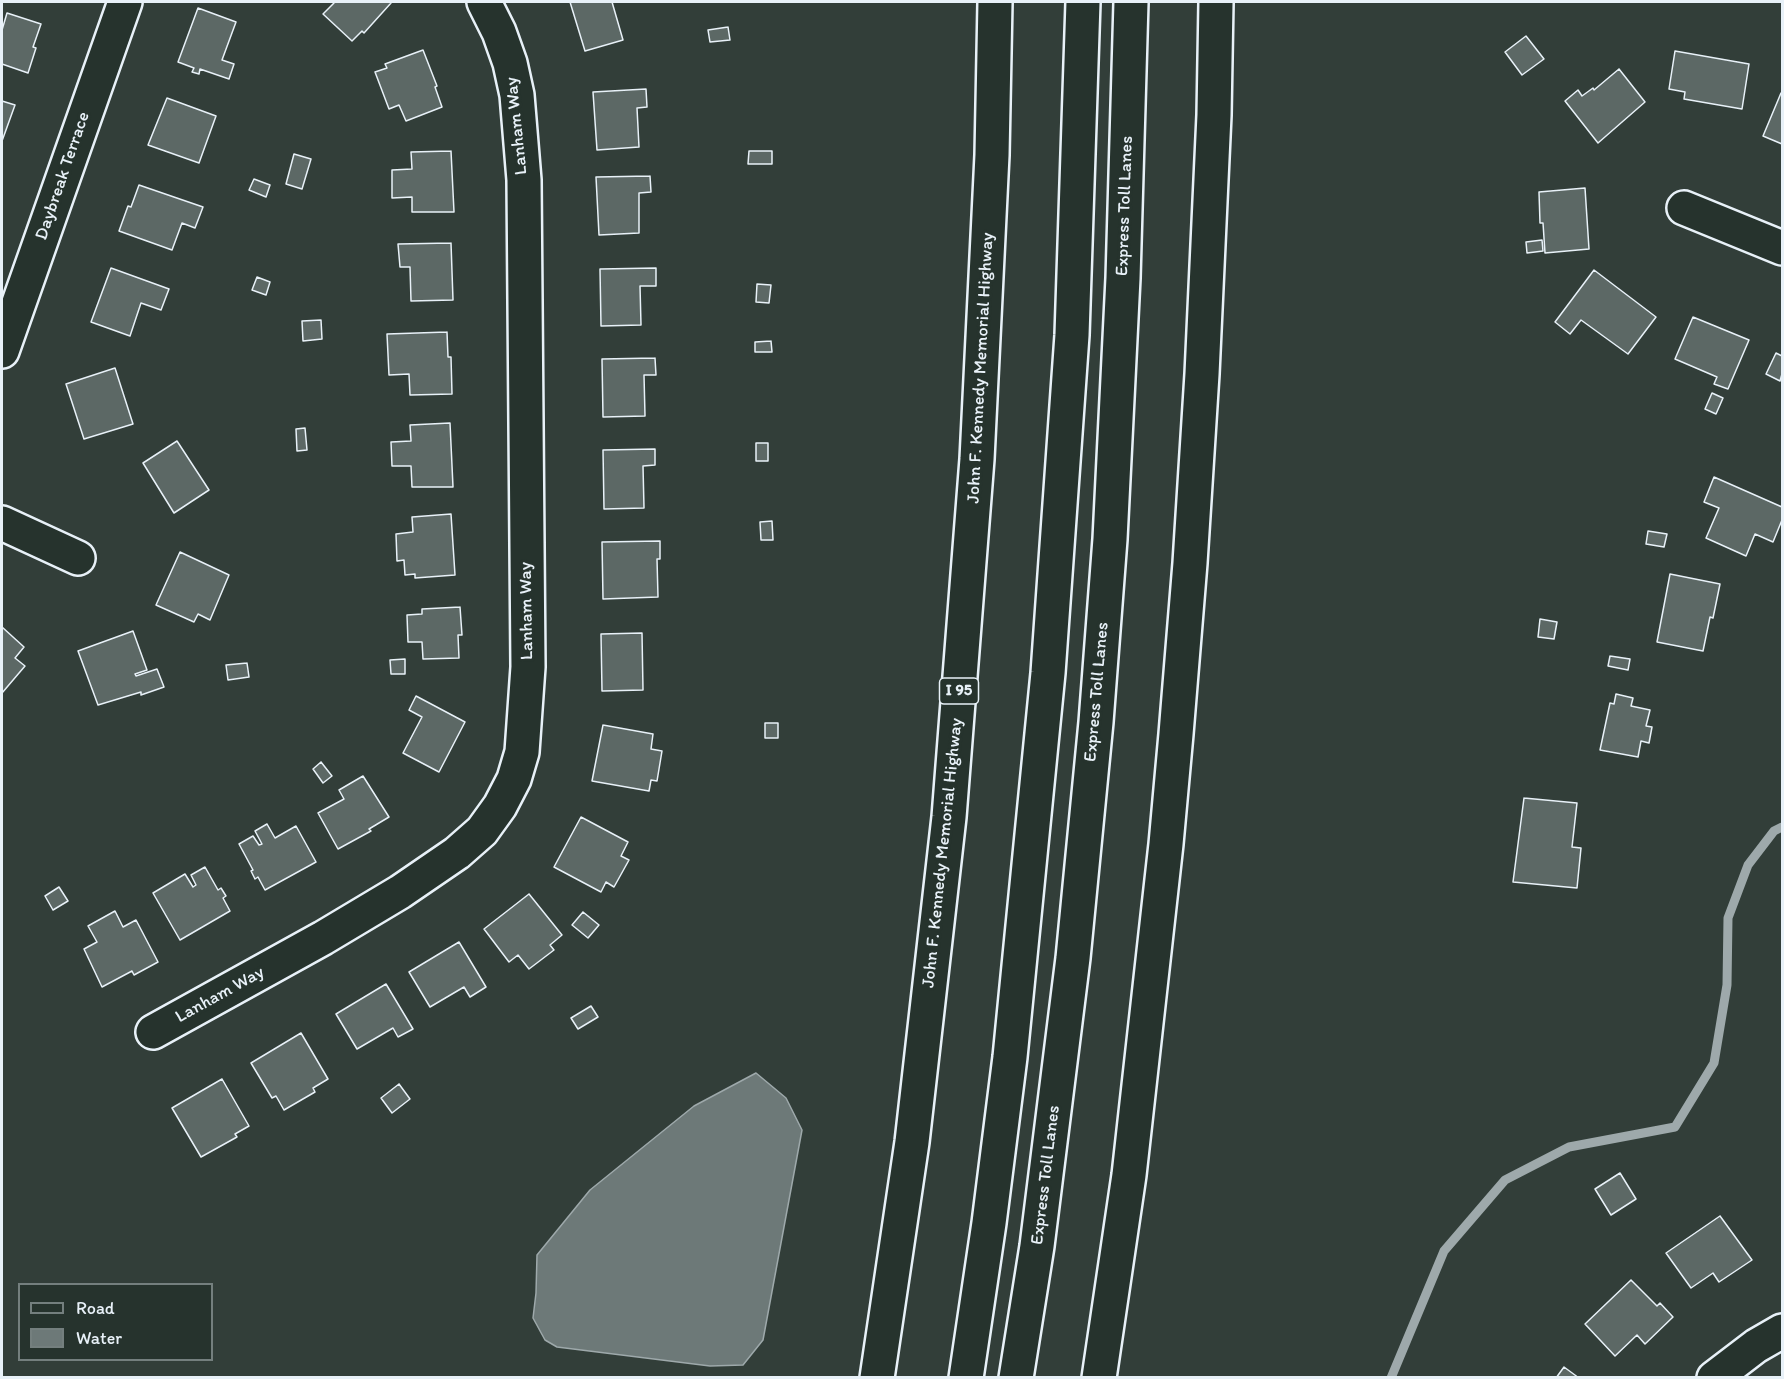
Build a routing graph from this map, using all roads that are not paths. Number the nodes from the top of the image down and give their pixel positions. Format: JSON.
{"nodes":[{"id":1,"x":125,"y":2,"type":"edge"},
{"id":2,"x":484,"y":2,"type":"edge"},
{"id":3,"x":995,"y":2,"type":"edge"},
{"id":4,"x":1083,"y":2,"type":"edge"},
{"id":5,"x":1131,"y":2,"type":"edge"},
{"id":6,"x":1216,"y":2,"type":"edge"},
{"id":7,"x":1684,"y":208,"type":"dead end"},
{"id":8,"x":1782,"y":248,"type":"edge"},
{"id":9,"x":2,"y":351,"type":"edge"},
{"id":10,"x":2,"y":523,"type":"edge"},
{"id":11,"x":78,"y":558,"type":"dead end"},
{"id":12,"x":153,"y":1032,"type":"dead end"},
{"id":13,"x":1782,"y":1331,"type":"edge"},
{"id":14,"x":877,"y":1377,"type":"edge"},
{"id":15,"x":966,"y":1377,"type":"edge"},
{"id":16,"x":1016,"y":1377,"type":"edge"},
{"id":17,"x":1100,"y":1377,"type":"edge"},
{"id":18,"x":1714,"y":1377,"type":"edge"}],
"edges":[{"from":1,"to":9,"type":"main road","name":"Daybreak Terrace"},
{"from":2,"to":12,"type":"main road","name":"Lanham Way"},
{"from":3,"to":14,"type":"main road","name":"John F. Kennedy Memorial Highway","number":"I 95"},
{"from":4,"to":15,"type":"main road"},
{"from":5,"to":16,"type":"main road","name":"Express Toll Lanes"},
{"from":6,"to":17,"type":"main road"},
{"from":7,"to":8,"type":"main road"},
{"from":10,"to":11,"type":"main road"},
{"from":13,"to":18,"type":"main road"}]}
